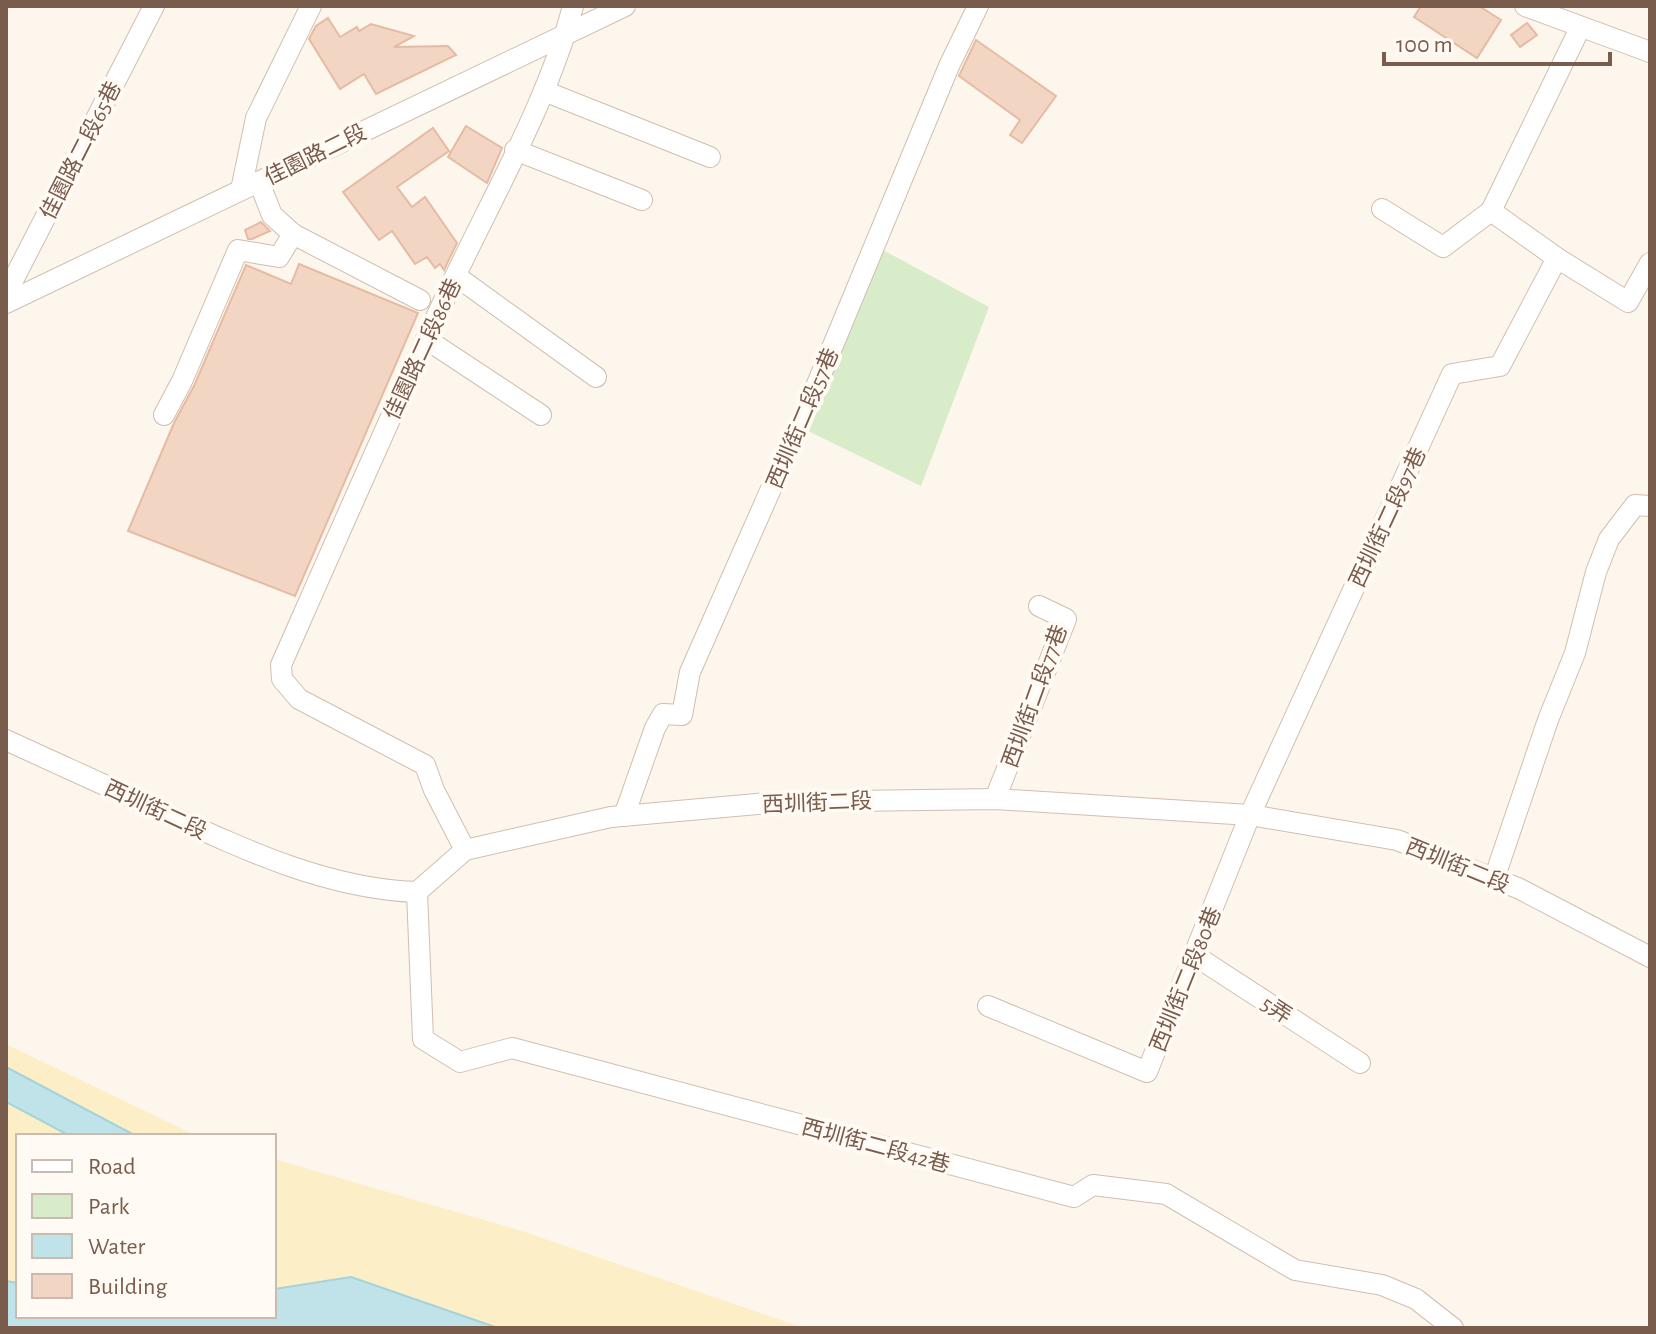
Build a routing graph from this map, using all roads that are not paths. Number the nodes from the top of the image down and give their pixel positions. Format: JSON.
{"nodes":[{"id":1,"x":154,"y":6,"type":"edge"},
{"id":2,"x":311,"y":6,"type":"edge"},
{"id":3,"x":573,"y":6,"type":"edge"},
{"id":4,"x":625,"y":6,"type":"edge"},
{"id":5,"x":978,"y":6,"type":"edge"},
{"id":6,"x":1525,"y":6,"type":"edge"},
{"id":7,"x":1556,"y":12,"type":"edge"},
{"id":8,"x":1580,"y":28,"type":"junction"},
{"id":9,"x":566,"y":33,"type":"junction"},
{"id":10,"x":1650,"y":52,"type":"edge"},
{"id":11,"x":544,"y":91,"type":"junction"},
{"id":12,"x":515,"y":150,"type":"junction"},
{"id":13,"x":710,"y":157,"type":"dead end"},
{"id":14,"x":250,"y":186,"type":"junction"},
{"id":15,"x":642,"y":200,"type":"dead end"},
{"id":16,"x":1382,"y":209,"type":"dead end"},
{"id":17,"x":1491,"y":211,"type":"junction"},
{"id":18,"x":293,"y":234,"type":"junction"},
{"id":19,"x":1557,"y":258,"type":"junction"},
{"id":20,"x":1650,"y":263,"type":"edge"},
{"id":21,"x":456,"y":276,"type":"junction"},
{"id":22,"x":6,"y":294,"type":"edge"},
{"id":23,"x":420,"y":300,"type":"dead end"},
{"id":24,"x":6,"y":303,"type":"edge"},
{"id":25,"x":426,"y":339,"type":"junction"},
{"id":26,"x":596,"y":377,"type":"dead end"},
{"id":27,"x":164,"y":415,"type":"dead end"},
{"id":28,"x":541,"y":415,"type":"dead end"},
{"id":29,"x":1650,"y":506,"type":"edge"},
{"id":30,"x":1039,"y":606,"type":"dead end"},
{"id":31,"x":6,"y":740,"type":"edge"},
{"id":32,"x":995,"y":799,"type":"junction"},
{"id":33,"x":1250,"y":815,"type":"junction"},
{"id":34,"x":624,"y":816,"type":"junction"},
{"id":35,"x":465,"y":850,"type":"junction"},
{"id":36,"x":1494,"y":879,"type":"junction"},
{"id":37,"x":417,"y":892,"type":"junction"},
{"id":38,"x":1194,"y":955,"type":"junction"},
{"id":39,"x":1650,"y":957,"type":"edge"},
{"id":40,"x":988,"y":1006,"type":"dead end"},
{"id":41,"x":1360,"y":1063,"type":"dead end"},
{"id":42,"x":1453,"y":1328,"type":"edge"}],
"edges":[{"from":1,"to":22,"type":"street","name":"佳園路二段65巷"},
{"from":2,"to":14,"type":"street"},
{"from":3,"to":9,"type":"street","name":"佳園路二段86巷"},
{"from":4,"to":9,"type":"street","name":"佳園路二段"},
{"from":5,"to":34,"type":"street","name":"西圳街二段57巷"},
{"from":6,"to":7,"type":"street"},
{"from":7,"to":8,"type":"street"},
{"from":8,"to":10,"type":"street"},
{"from":8,"to":17,"type":"street"},
{"from":9,"to":11,"type":"street","name":"佳園路二段86巷"},
{"from":9,"to":14,"type":"street","name":"佳園路二段"},
{"from":11,"to":12,"type":"street","name":"佳園路二段86巷"},
{"from":11,"to":13,"type":"street"},
{"from":12,"to":15,"type":"street"},
{"from":12,"to":21,"type":"street","name":"佳園路二段86巷"},
{"from":14,"to":18,"type":"street"},
{"from":14,"to":24,"type":"street","name":"佳園路二段"},
{"from":16,"to":17,"type":"street"},
{"from":17,"to":19,"type":"street"},
{"from":18,"to":23,"type":"street"},
{"from":18,"to":27,"type":"street"},
{"from":19,"to":20,"type":"street"},
{"from":19,"to":33,"type":"street","name":"西圳街二段97巷"},
{"from":21,"to":25,"type":"street","name":"佳園路二段86巷"},
{"from":21,"to":26,"type":"street"},
{"from":25,"to":28,"type":"street"},
{"from":25,"to":35,"type":"street","name":"佳園路二段86巷"},
{"from":29,"to":36,"type":"street"},
{"from":30,"to":32,"type":"street","name":"西圳街二段77巷"},
{"from":31,"to":37,"type":"street","name":"西圳街二段"},
{"from":32,"to":33,"type":"street","name":"西圳街二段"},
{"from":32,"to":34,"type":"street","name":"西圳街二段"},
{"from":33,"to":36,"type":"street","name":"西圳街二段"},
{"from":33,"to":38,"type":"street","name":"西圳街二段80巷"},
{"from":34,"to":35,"type":"street","name":"西圳街二段"},
{"from":35,"to":37,"type":"street","name":"西圳街二段"},
{"from":36,"to":39,"type":"street","name":"西圳街二段"},
{"from":37,"to":42,"type":"street","name":"西圳街二段42巷"},
{"from":38,"to":40,"type":"street","name":"西圳街二段80巷"},
{"from":38,"to":41,"type":"street","name":"5弄"}]}
